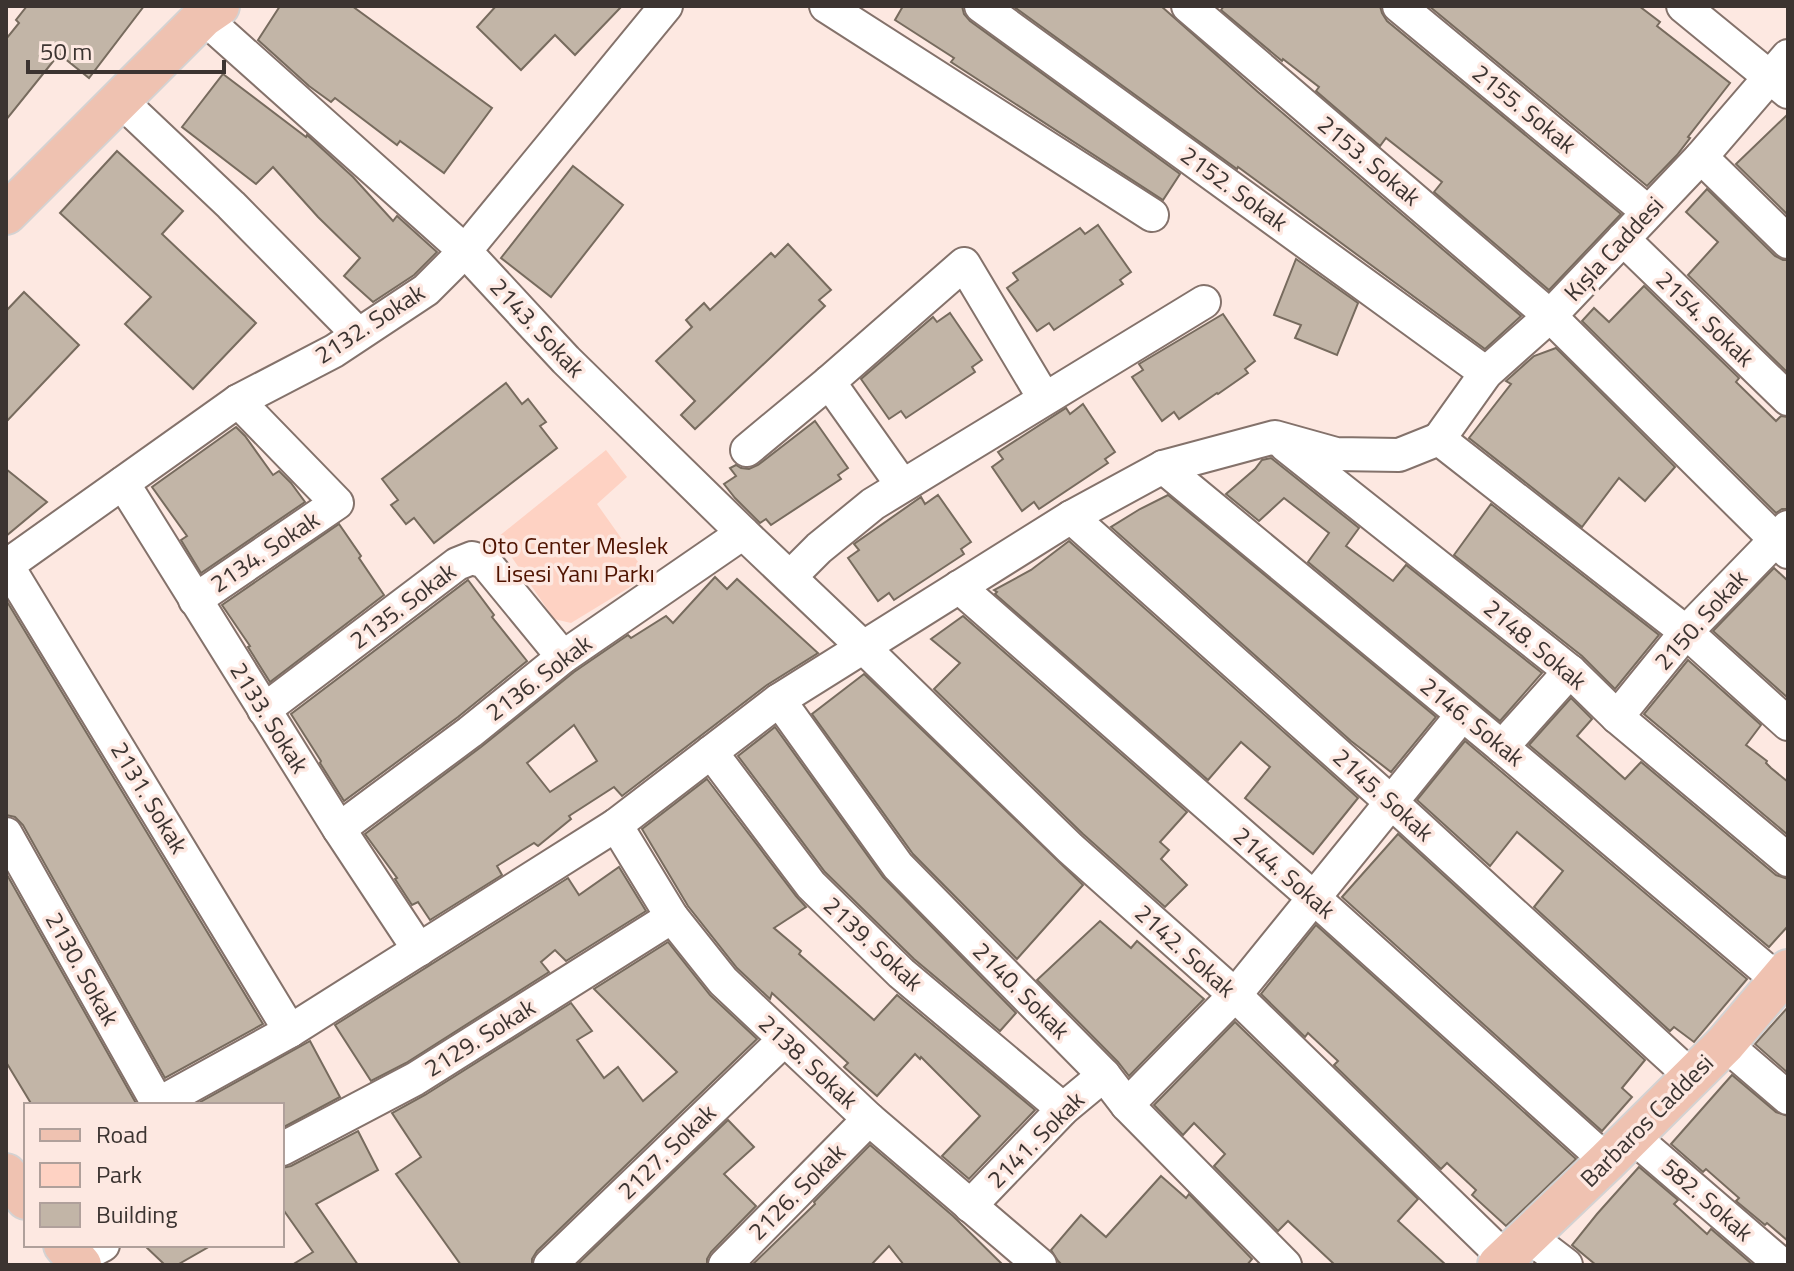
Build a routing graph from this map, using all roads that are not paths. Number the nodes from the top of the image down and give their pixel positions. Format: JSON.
{"nodes":[{"id":1,"x":666,"y":6,"type":"edge"},
{"id":2,"x":826,"y":6,"type":"edge"},
{"id":3,"x":981,"y":6,"type":"edge"},
{"id":4,"x":1188,"y":6,"type":"edge"},
{"id":5,"x":1399,"y":6,"type":"edge"},
{"id":6,"x":1683,"y":6,"type":"edge"},
{"id":7,"x":211,"y":12,"type":"edge"},
{"id":8,"x":1782,"y":75,"type":"edge"},
{"id":9,"x":120,"y":100,"type":"junction"},
{"id":10,"x":1701,"y":157,"type":"junction"},
{"id":11,"x":1648,"y":212,"type":"junction"},
{"id":12,"x":6,"y":214,"type":"edge"},
{"id":13,"x":1152,"y":215,"type":"dead end"},
{"id":14,"x":1623,"y":239,"type":"junction"},
{"id":15,"x":1788,"y":242,"type":"edge"},
{"id":16,"x":465,"y":251,"type":"junction"},
{"id":17,"x":1204,"y":302,"type":"dead end"},
{"id":18,"x":1550,"y":316,"type":"junction"},
{"id":19,"x":358,"y":334,"type":"junction"},
{"id":20,"x":1486,"y":373,"type":"junction"},
{"id":21,"x":829,"y":382,"type":"junction"},
{"id":22,"x":1044,"y":398,"type":"junction"},
{"id":23,"x":1788,"y":399,"type":"edge"},
{"id":24,"x":238,"y":401,"type":"junction"},
{"id":25,"x":1275,"y":437,"type":"junction"},
{"id":26,"x":1439,"y":439,"type":"junction"},
{"id":27,"x":747,"y":450,"type":"dead end"},
{"id":28,"x":1163,"y":467,"type":"junction"},
{"id":29,"x":123,"y":483,"type":"junction"},
{"id":30,"x":902,"y":485,"type":"junction"},
{"id":31,"x":1071,"y":517,"type":"junction"},
{"id":32,"x":743,"y":533,"type":"junction"},
{"id":33,"x":1784,"y":539,"type":"edge"},
{"id":34,"x":7,"y":566,"type":"edge"},
{"id":35,"x":790,"y":577,"type":"junction"},
{"id":36,"x":959,"y":587,"type":"junction"},
{"id":37,"x":195,"y":600,"type":"junction"},
{"id":38,"x":1686,"y":632,"type":"junction"},
{"id":39,"x":863,"y":647,"type":"junction"},
{"id":40,"x":563,"y":657,"type":"junction"},
{"id":41,"x":1570,"y":671,"type":"junction"},
{"id":42,"x":779,"y":700,"type":"junction"},
{"id":43,"x":264,"y":710,"type":"junction"},
{"id":44,"x":1462,"y":715,"type":"junction"},
{"id":45,"x":1617,"y":717,"type":"junction"},
{"id":46,"x":1788,"y":724,"type":"edge"},
{"id":47,"x":1502,"y":747,"type":"junction"},
{"id":48,"x":711,"y":752,"type":"junction"},
{"id":49,"x":1391,"y":802,"type":"junction"},
{"id":50,"x":616,"y":825,"type":"junction"},
{"id":51,"x":339,"y":829,"type":"junction"},
{"id":52,"x":7,"y":837,"type":"edge"},
{"id":53,"x":1788,"y":860,"type":"edge"},
{"id":54,"x":1314,"y":898,"type":"junction"},
{"id":55,"x":672,"y":917,"type":"junction"},
{"id":56,"x":419,"y":950,"type":"junction"},
{"id":57,"x":1783,"y":975,"type":"edge"},
{"id":58,"x":1235,"y":995,"type":"junction"},
{"id":59,"x":290,"y":1031,"type":"junction"},
{"id":60,"x":784,"y":1040,"type":"junction"},
{"id":61,"x":1725,"y":1044,"type":"junction"},
{"id":62,"x":1104,"y":1075,"type":"junction"},
{"id":63,"x":1692,"y":1077,"type":"junction"},
{"id":64,"x":1788,"y":1098,"type":"edge"},
{"id":65,"x":156,"y":1103,"type":"edge"},
{"id":66,"x":159,"y":1103,"type":"edge"},
{"id":67,"x":1127,"y":1105,"type":"junction"},
{"id":68,"x":1063,"y":1109,"type":"junction"},
{"id":69,"x":869,"y":1119,"type":"junction"},
{"id":70,"x":284,"y":1148,"type":"edge"},
{"id":71,"x":1620,"y":1148,"type":"junction"},
{"id":72,"x":970,"y":1206,"type":"junction"},
{"id":73,"x":1510,"y":1253,"type":"edge"},
{"id":74,"x":550,"y":1265,"type":"edge"},
{"id":75,"x":725,"y":1265,"type":"edge"},
{"id":76,"x":1040,"y":1265,"type":"edge"},
{"id":77,"x":1285,"y":1265,"type":"edge"},
{"id":78,"x":1566,"y":1265,"type":"edge"},
{"id":79,"x":1782,"y":1265,"type":"edge"}],
"edges":[{"from":1,"to":16,"type":"street","name":"2132. Sokak"},
{"from":2,"to":13,"type":"street"},
{"from":3,"to":20,"type":"street","name":"2152. Sokak"},
{"from":4,"to":18,"type":"street","name":"2153. Sokak"},
{"from":5,"to":11,"type":"street","name":"2155. Sokak"},
{"from":6,"to":8,"type":"street"},
{"from":7,"to":9,"type":"main road"},
{"from":7,"to":16,"type":"street","name":"2143. Sokak"},
{"from":8,"to":10,"type":"street","name":"Kışla Caddesi"},
{"from":9,"to":12,"type":"main road"},
{"from":9,"to":19,"type":"street"},
{"from":10,"to":11,"type":"street","name":"Kışla Caddesi"},
{"from":10,"to":15,"type":"street"},
{"from":11,"to":14,"type":"street","name":"Kışla Caddesi"},
{"from":14,"to":18,"type":"street","name":"Kışla Caddesi"},
{"from":14,"to":23,"type":"street","name":"2154. Sokak"},
{"from":16,"to":19,"type":"street","name":"2132. Sokak"},
{"from":16,"to":32,"type":"street","name":"2143. Sokak"},
{"from":17,"to":22,"type":"street"},
{"from":18,"to":20,"type":"street","name":"Kışla Caddesi"},
{"from":18,"to":33,"type":"street","name":"2153. Sokak"},
{"from":19,"to":24,"type":"street","name":"2132. Sokak"},
{"from":20,"to":26,"type":"street","name":"Kışla Caddesi"},
{"from":21,"to":22,"type":"street"},
{"from":21,"to":27,"type":"street"},
{"from":21,"to":30,"type":"street"},
{"from":22,"to":30,"type":"street"},
{"from":24,"to":29,"type":"street","name":"2132. Sokak"},
{"from":24,"to":37,"type":"street","name":"2134. Sokak"},
{"from":25,"to":26,"type":"street"},
{"from":25,"to":28,"type":"street"},
{"from":25,"to":41,"type":"street","name":"2148. Sokak"},
{"from":26,"to":38,"type":"street"},
{"from":28,"to":31,"type":"street"},
{"from":28,"to":44,"type":"street","name":"2146. Sokak"},
{"from":29,"to":34,"type":"street","name":"2132. Sokak"},
{"from":29,"to":37,"type":"street","name":"2133. Sokak"},
{"from":30,"to":35,"type":"street"},
{"from":31,"to":36,"type":"street"},
{"from":31,"to":49,"type":"street","name":"2145. Sokak"},
{"from":32,"to":35,"type":"street","name":"2143. Sokak"},
{"from":32,"to":40,"type":"street","name":"2136. Sokak"},
{"from":33,"to":38,"type":"street","name":"2150. Sokak"},
{"from":34,"to":59,"type":"street","name":"2131. Sokak"},
{"from":35,"to":39,"type":"street","name":"2143. Sokak"},
{"from":36,"to":39,"type":"street"},
{"from":36,"to":54,"type":"street","name":"2144. Sokak"},
{"from":37,"to":43,"type":"street","name":"2133. Sokak"},
{"from":38,"to":45,"type":"street","name":"2150. Sokak"},
{"from":38,"to":46,"type":"street"},
{"from":39,"to":42,"type":"street"},
{"from":39,"to":58,"type":"street","name":"2142. Sokak"},
{"from":40,"to":43,"type":"street","name":"2135. Sokak"},
{"from":40,"to":51,"type":"street","name":"2136. Sokak"},
{"from":41,"to":45,"type":"street","name":"2148. Sokak"},
{"from":41,"to":47,"type":"street"},
{"from":42,"to":48,"type":"street"},
{"from":42,"to":62,"type":"street","name":"2140. Sokak"},
{"from":43,"to":51,"type":"street","name":"2133. Sokak"},
{"from":44,"to":47,"type":"street","name":"2146. Sokak"},
{"from":44,"to":49,"type":"street"},
{"from":45,"to":53,"type":"street","name":"2148. Sokak"},
{"from":47,"to":57,"type":"street","name":"2146. Sokak"},
{"from":48,"to":50,"type":"street"},
{"from":48,"to":68,"type":"street","name":"2139. Sokak"},
{"from":49,"to":54,"type":"street"},
{"from":49,"to":63,"type":"street","name":"2145. Sokak"},
{"from":50,"to":55,"type":"street","name":"2138. Sokak"},
{"from":50,"to":56,"type":"street"},
{"from":51,"to":56,"type":"street","name":"2133. Sokak"},
{"from":52,"to":65,"type":"street","name":"2130. Sokak"},
{"from":54,"to":58,"type":"street"},
{"from":54,"to":71,"type":"street","name":"2144. Sokak"},
{"from":55,"to":60,"type":"street","name":"2138. Sokak"},
{"from":55,"to":70,"type":"street","name":"2129. Sokak"},
{"from":56,"to":59,"type":"street"},
{"from":57,"to":61,"type":"main road","name":"Barbaros Caddesi"},
{"from":58,"to":67,"type":"street"},
{"from":58,"to":73,"type":"street","name":"2142. Sokak"},
{"from":59,"to":66,"type":"street"},
{"from":60,"to":69,"type":"street","name":"2138. Sokak"},
{"from":60,"to":74,"type":"street","name":"2127. Sokak"},
{"from":61,"to":63,"type":"main road","name":"Barbaros Caddesi"},
{"from":61,"to":64,"type":"street"},
{"from":62,"to":67,"type":"street","name":"2140. Sokak"},
{"from":62,"to":68,"type":"street","name":"2141. Sokak"},
{"from":63,"to":71,"type":"main road","name":"Barbaros Caddesi"},
{"from":67,"to":77,"type":"street","name":"2140. Sokak"},
{"from":68,"to":72,"type":"street","name":"2141. Sokak"},
{"from":69,"to":72,"type":"street","name":"2138. Sokak"},
{"from":69,"to":75,"type":"street","name":"2126. Sokak"},
{"from":71,"to":73,"type":"main road","name":"Barbaros Caddesi"},
{"from":71,"to":79,"type":"street","name":"582. Sokak"},
{"from":72,"to":76,"type":"street","name":"2138. Sokak"},
{"from":73,"to":78,"type":"street","name":"2142. Sokak"}]}
